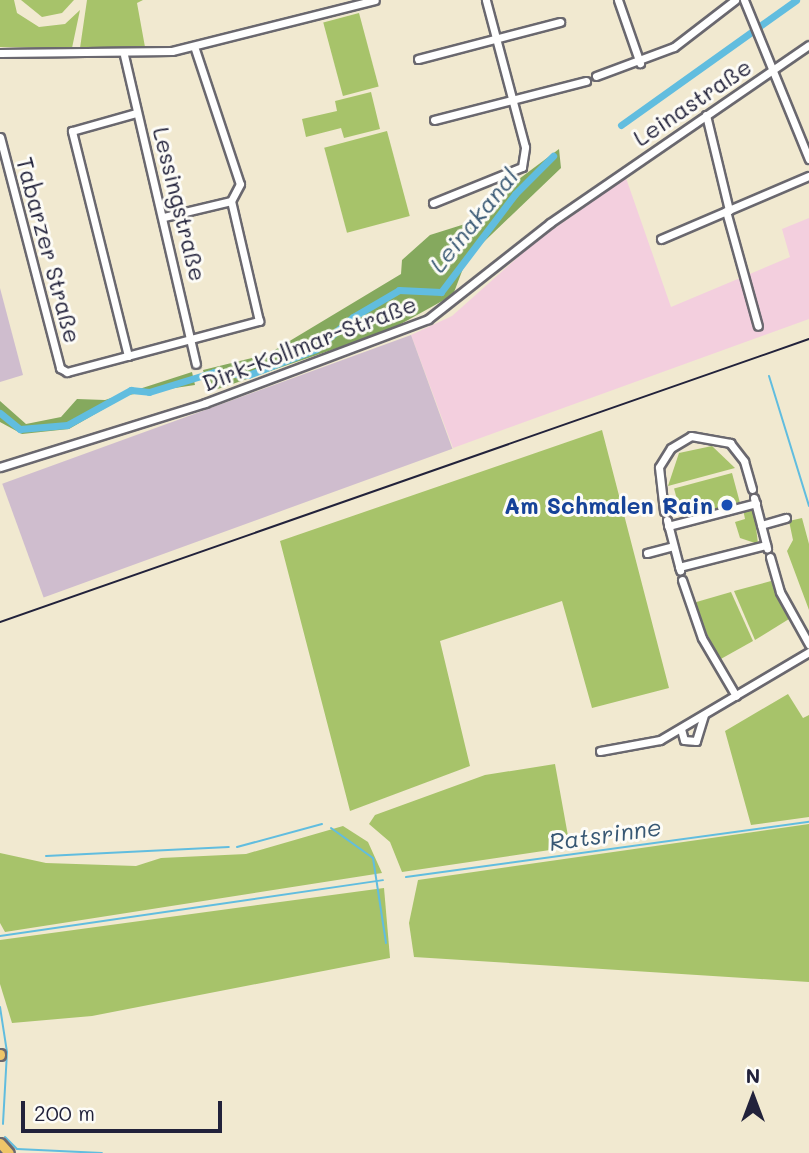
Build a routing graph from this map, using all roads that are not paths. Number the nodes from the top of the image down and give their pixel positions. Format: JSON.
{"nodes":[{"id":1,"x":333,"y":0,"type":"edge"},
{"id":2,"x":375,"y":0,"type":"edge"},
{"id":3,"x":486,"y":0,"type":"edge"},
{"id":4,"x":618,"y":0,"type":"edge"},
{"id":5,"x":735,"y":0,"type":"edge"},
{"id":6,"x":744,"y":0,"type":"edge"},
{"id":7,"x":336,"y":10,"type":"junction"},
{"id":8,"x":560,"y":22,"type":"dead end"},
{"id":9,"x":496,"y":40,"type":"junction"},
{"id":10,"x":809,"y":45,"type":"edge"},
{"id":11,"x":194,"y":46,"type":"junction"},
{"id":12,"x":0,"y":53,"type":"edge"},
{"id":13,"x":124,"y":55,"type":"junction"},
{"id":14,"x":418,"y":59,"type":"dead end"},
{"id":15,"x":640,"y":63,"type":"junction"},
{"id":16,"x":773,"y":70,"type":"junction"},
{"id":17,"x":596,"y":76,"type":"dead end"},
{"id":18,"x":586,"y":81,"type":"dead end"},
{"id":19,"x":512,"y":100,"type":"junction"},
{"id":20,"x":136,"y":113,"type":"junction"},
{"id":21,"x":706,"y":115,"type":"junction"},
{"id":22,"x":434,"y":120,"type":"dead end"},
{"id":23,"x":0,"y":141,"type":"edge"},
{"id":24,"x":809,"y":159,"type":"edge"},
{"id":25,"x":809,"y":176,"type":"edge"},
{"id":26,"x":597,"y":191,"type":"joint"},
{"id":27,"x":231,"y":201,"type":"junction"},
{"id":28,"x":433,"y":203,"type":"dead end"},
{"id":29,"x":728,"y":211,"type":"junction"},
{"id":30,"x":164,"y":217,"type":"junction"},
{"id":31,"x":661,"y":239,"type":"dead end"},
{"id":32,"x":758,"y":326,"type":"dead end"},
{"id":33,"x":193,"y":338,"type":"junction"},
{"id":34,"x":128,"y":356,"type":"junction"},
{"id":35,"x":196,"y":364,"type":"dead end"},
{"id":36,"x":0,"y":467,"type":"edge"},
{"id":37,"x":752,"y":489,"type":"dead end"},
{"id":38,"x":786,"y":518,"type":"dead end"},
{"id":39,"x":666,"y":519,"type":"junction"},
{"id":40,"x":761,"y":524,"type":"junction"},
{"id":41,"x":673,"y":546,"type":"junction"},
{"id":42,"x":647,"y":553,"type":"dead end"},
{"id":43,"x":770,"y":558,"type":"dead end"},
{"id":44,"x":682,"y":580,"type":"dead end"},
{"id":45,"x":809,"y":643,"type":"edge"},
{"id":46,"x":809,"y":652,"type":"edge"},
{"id":47,"x":736,"y":696,"type":"junction"},
{"id":48,"x":704,"y":715,"type":"junction"},
{"id":49,"x":681,"y":729,"type":"junction"},
{"id":50,"x":600,"y":751,"type":"dead end"},
{"id":51,"x":0,"y":1143,"type":"edge"},
{"id":52,"x":9,"y":1153,"type":"edge"}],
"edges":[{"from":1,"to":7,"type":"street"},
{"from":2,"to":7,"type":"street"},
{"from":3,"to":9,"type":"street"},
{"from":4,"to":15,"type":"street"},
{"from":5,"to":15,"type":"street"},
{"from":6,"to":16,"type":"street"},
{"from":7,"to":11,"type":"street"},
{"from":8,"to":9,"type":"street"},
{"from":9,"to":14,"type":"street"},
{"from":9,"to":19,"type":"street"},
{"from":10,"to":16,"type":"street","name":"Leinastraße"},
{"from":11,"to":13,"type":"street"},
{"from":11,"to":27,"type":"street"},
{"from":12,"to":13,"type":"street"},
{"from":13,"to":20,"type":"street","name":"Lessingstraße"},
{"from":15,"to":17,"type":"street"},
{"from":16,"to":21,"type":"street","name":"Leinastraße"},
{"from":16,"to":24,"type":"street"},
{"from":18,"to":19,"type":"street"},
{"from":19,"to":22,"type":"street"},
{"from":19,"to":28,"type":"street"},
{"from":20,"to":30,"type":"street","name":"Lessingstraße"},
{"from":20,"to":34,"type":"street"},
{"from":21,"to":26,"type":"street","name":"Leinastraße"},
{"from":21,"to":29,"type":"street"},
{"from":23,"to":34,"type":"street","name":"Tabarzer Straße"},
{"from":25,"to":29,"type":"street"},
{"from":26,"to":36,"type":"street","name":"Dirk-Kollmar-Straße"},
{"from":27,"to":30,"type":"street"},
{"from":27,"to":33,"type":"street"},
{"from":29,"to":31,"type":"street"},
{"from":29,"to":32,"type":"street"},
{"from":30,"to":33,"type":"street","name":"Lessingstraße"},
{"from":33,"to":34,"type":"street"},
{"from":33,"to":35,"type":"street","name":"Lessingstraße"},
{"from":37,"to":39,"type":"street"},
{"from":38,"to":40,"type":"street"},
{"from":39,"to":40,"type":"street"},
{"from":39,"to":41,"type":"street"},
{"from":40,"to":41,"type":"street"},
{"from":41,"to":42,"type":"street"},
{"from":43,"to":45,"type":"street"},
{"from":44,"to":47,"type":"street"},
{"from":46,"to":47,"type":"street"},
{"from":47,"to":48,"type":"street"},
{"from":48,"to":49,"type":"street"},
{"from":48,"to":49,"type":"street"},
{"from":49,"to":50,"type":"street"},
{"from":51,"to":52,"type":"main road"}]}
